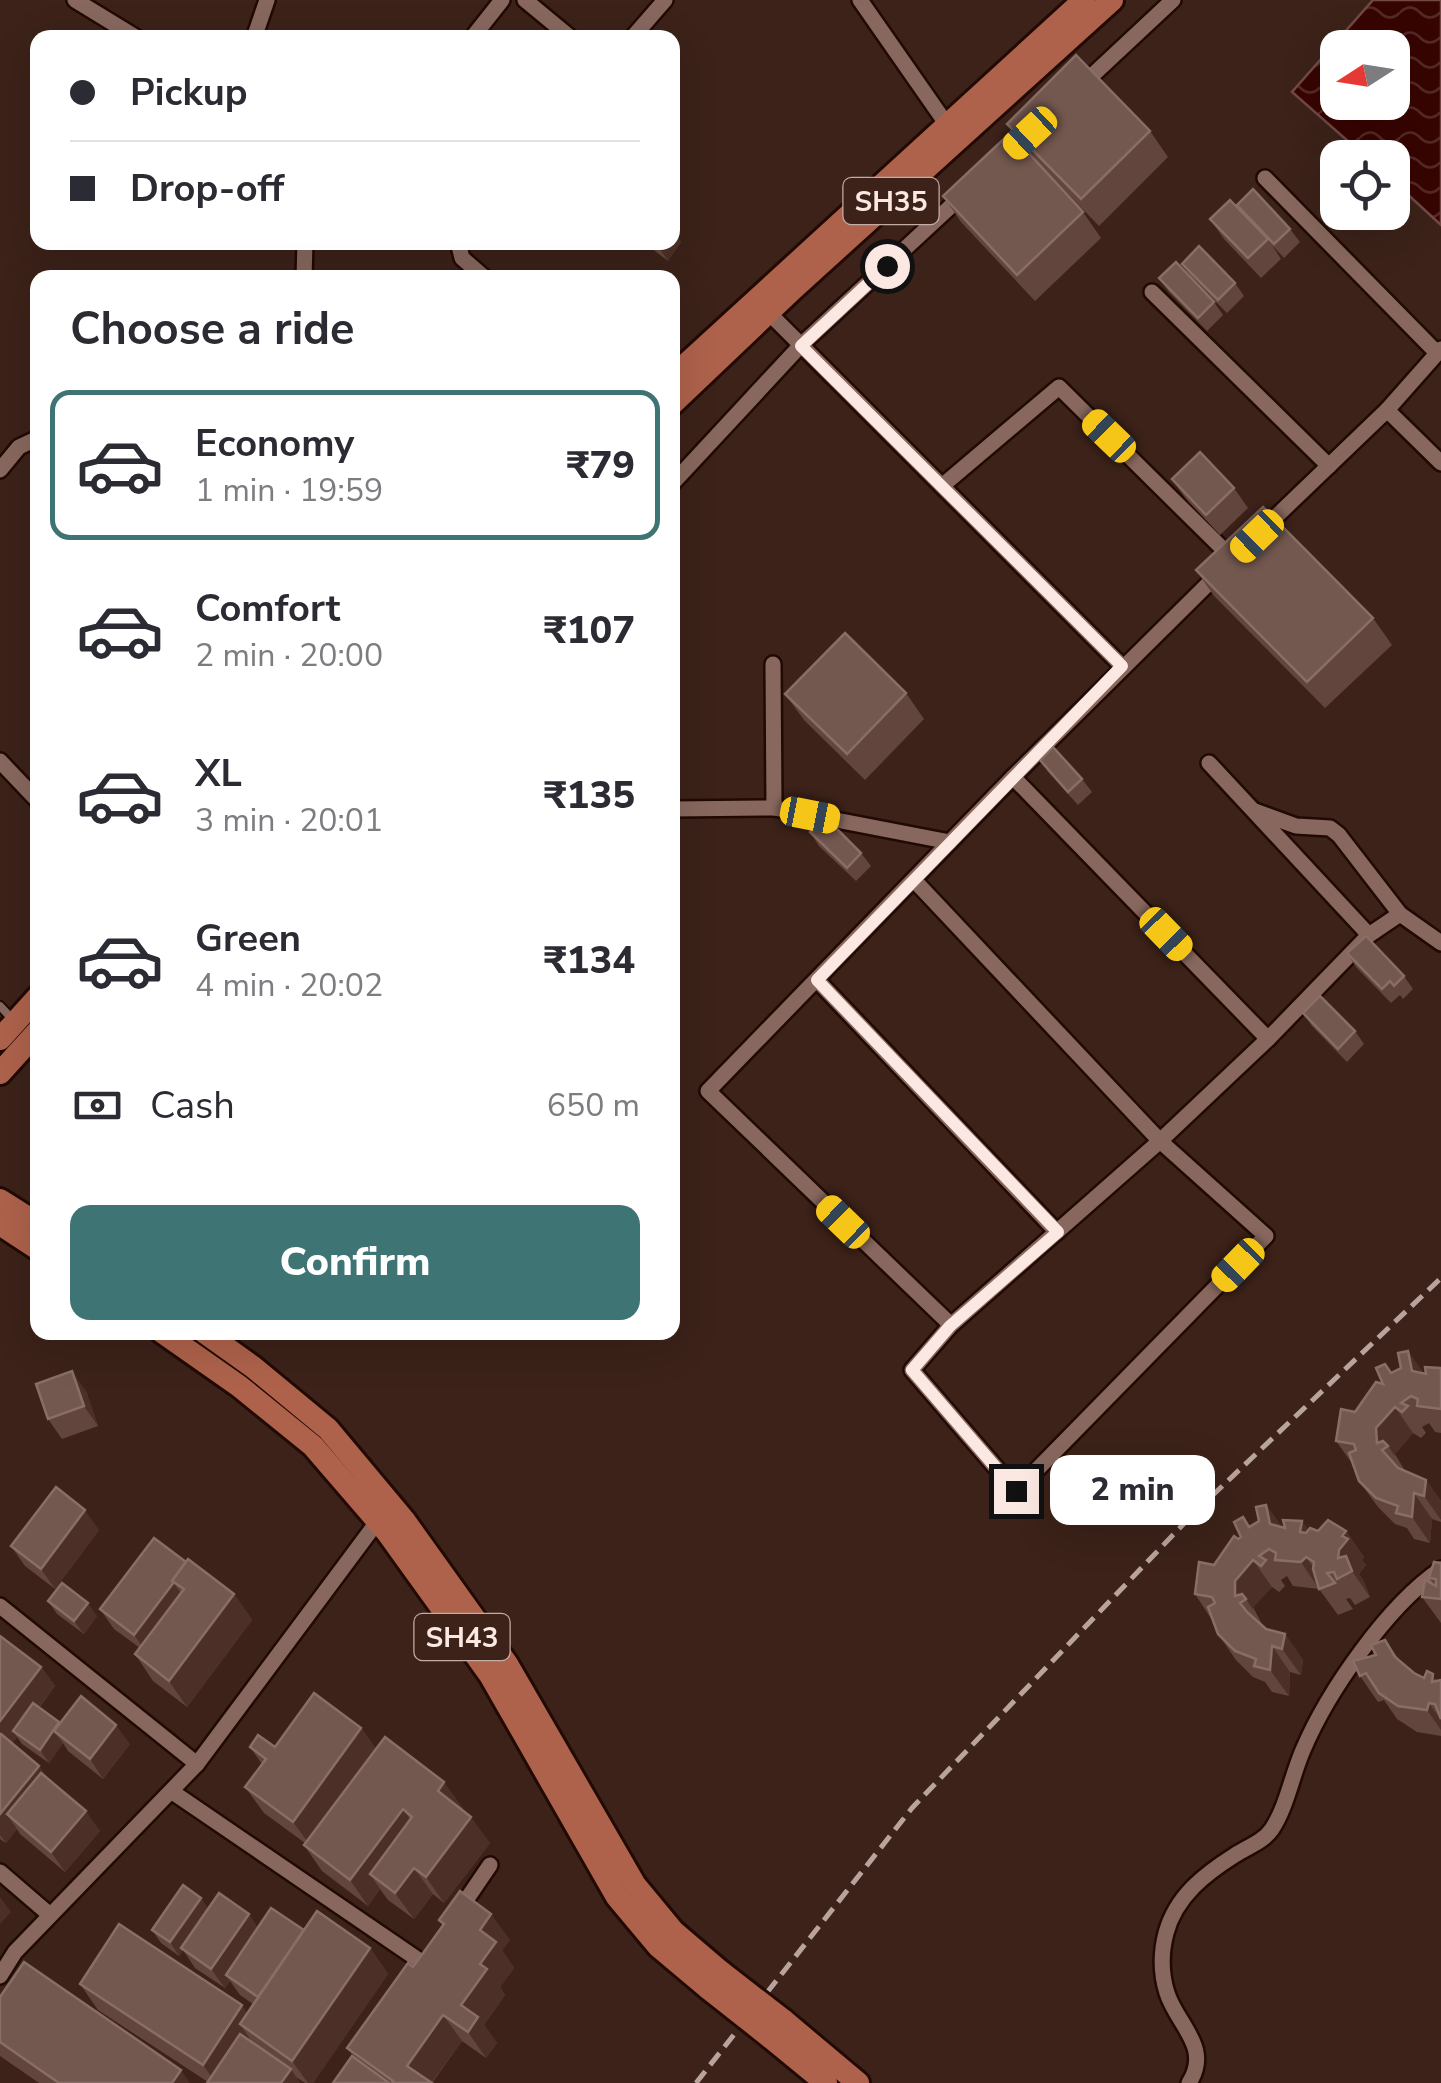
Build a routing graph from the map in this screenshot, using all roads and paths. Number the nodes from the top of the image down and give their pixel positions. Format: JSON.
{"nodes":[{"id":1,"x":75,"y":0,"type":"edge"},
{"id":2,"x":268,"y":0,"type":"edge"},
{"id":3,"x":502,"y":0,"type":"edge"},
{"id":4,"x":525,"y":0,"type":"edge"},
{"id":5,"x":665,"y":0,"type":"edge"},
{"id":6,"x":860,"y":0,"type":"edge"},
{"id":7,"x":1084,"y":0,"type":"edge"},
{"id":8,"x":1112,"y":0,"type":"edge"},
{"id":9,"x":1173,"y":0,"type":"edge"},
{"id":10,"x":124,"y":30,"type":"edge"},
{"id":11,"x":257,"y":30,"type":"edge"},
{"id":12,"x":478,"y":30,"type":"edge"},
{"id":13,"x":561,"y":30,"type":"edge"},
{"id":14,"x":639,"y":30,"type":"edge"},
{"id":15,"x":1073,"y":93,"type":"edge"},
{"id":16,"x":954,"y":134,"type":"junction"},
{"id":17,"x":1265,"y":178,"type":"dead end"},
{"id":18,"x":973,"y":186,"type":"edge"},
{"id":19,"x":460,"y":250,"type":"edge"},
{"id":20,"x":476,"y":270,"type":"edge"},
{"id":21,"x":789,"y":280,"type":"junction"},
{"id":22,"x":1152,"y":292,"type":"dead end"},
{"id":23,"x":768,"y":313,"type":"junction"},
{"id":24,"x":801,"y":346,"type":"junction"},
{"id":25,"x":1439,"y":351,"type":"edge"},
{"id":26,"x":680,"y":370,"type":"edge"},
{"id":27,"x":680,"y":396,"type":"edge"},
{"id":28,"x":1388,"y":410,"type":"junction"},
{"id":29,"x":30,"y":442,"type":"edge"},
{"id":30,"x":1441,"y":462,"type":"edge"},
{"id":31,"x":1328,"y":466,"type":"junction"},
{"id":32,"x":0,"y":470,"type":"edge"},
{"id":33,"x":680,"y":475,"type":"edge"},
{"id":34,"x":942,"y":486,"type":"junction"},
{"id":35,"x":1233,"y":559,"type":"junction"},
{"id":36,"x":773,"y":664,"type":"dead end"},
{"id":37,"x":1122,"y":666,"type":"junction"},
{"id":38,"x":0,"y":761,"type":"edge"},
{"id":39,"x":1210,"y":763,"type":"dead end"},
{"id":40,"x":1012,"y":777,"type":"junction"},
{"id":41,"x":30,"y":793,"type":"edge"},
{"id":42,"x":774,"y":808,"type":"junction"},
{"id":43,"x":680,"y":809,"type":"edge"},
{"id":44,"x":1251,"y":810,"type":"junction"},
{"id":45,"x":950,"y":842,"type":"junction"},
{"id":46,"x":914,"y":880,"type":"junction"},
{"id":47,"x":1400,"y":914,"type":"junction"},
{"id":48,"x":1369,"y":935,"type":"junction"},
{"id":49,"x":1441,"y":943,"type":"edge"},
{"id":50,"x":817,"y":980,"type":"junction"},
{"id":51,"x":16,"y":1027,"type":"edge"},
{"id":52,"x":1268,"y":1039,"type":"junction"},
{"id":53,"x":0,"y":1073,"type":"edge"},
{"id":54,"x":1160,"y":1141,"type":"junction"},
{"id":55,"x":0,"y":1200,"type":"edge"},
{"id":56,"x":30,"y":1219,"type":"edge"},
{"id":57,"x":0,"y":1224,"type":"edge"},
{"id":58,"x":1058,"y":1232,"type":"junction"},
{"id":59,"x":30,"y":1244,"type":"edge"},
{"id":60,"x":950,"y":1326,"type":"junction"},
{"id":61,"x":173,"y":1340,"type":"edge"},
{"id":62,"x":214,"y":1340,"type":"edge"},
{"id":63,"x":384,"y":1513,"type":"junction"},
{"id":64,"x":1441,"y":1569,"type":"edge"},
{"id":65,"x":0,"y":1606,"type":"edge"},
{"id":66,"x":197,"y":1764,"type":"junction"},
{"id":67,"x":171,"y":1791,"type":"junction"},
{"id":68,"x":490,"y":1865,"type":"dead end"},
{"id":69,"x":0,"y":1872,"type":"edge"},
{"id":70,"x":50,"y":1915,"type":"junction"},
{"id":71,"x":445,"y":1930,"type":"edge"},
{"id":72,"x":434,"y":1947,"type":"edge"},
{"id":73,"x":423,"y":1963,"type":"junction"},
{"id":74,"x":0,"y":1976,"type":"edge"},
{"id":75,"x":413,"y":1978,"type":"edge"},
{"id":76,"x":777,"y":2028,"type":"junction"},
{"id":77,"x":826,"y":2083,"type":"edge"},
{"id":78,"x":858,"y":2083,"type":"edge"},
{"id":79,"x":1189,"y":2083,"type":"edge"}],
"edges":[{"from":1,"to":10,"type":"street"},
{"from":2,"to":11,"type":"street"},
{"from":3,"to":12,"type":"street"},
{"from":4,"to":13,"type":"street"},
{"from":5,"to":14,"type":"street"},
{"from":6,"to":16,"type":"street"},
{"from":7,"to":16,"type":"main road","number":"SH35"},
{"from":8,"to":16,"type":"main road","number":"SH35"},
{"from":9,"to":15,"type":"street"},
{"from":16,"to":21,"type":"main road","number":"SH35"},
{"from":17,"to":25,"type":"street"},
{"from":18,"to":24,"type":"street"},
{"from":19,"to":20,"type":"street"},
{"from":21,"to":23,"type":"main road","number":"SH35"},
{"from":21,"to":26,"type":"main road","number":"SH35"},
{"from":22,"to":31,"type":"street"},
{"from":23,"to":24,"type":"street"},
{"from":23,"to":27,"type":"main road","number":"SH35"},
{"from":24,"to":33,"type":"street"},
{"from":24,"to":34,"type":"street"},
{"from":25,"to":28,"type":"street"},
{"from":28,"to":30,"type":"street"},
{"from":28,"to":31,"type":"street"},
{"from":29,"to":32,"type":"street"},
{"from":31,"to":35,"type":"street"},
{"from":34,"to":35,"type":"street"},
{"from":34,"to":37,"type":"street"},
{"from":35,"to":37,"type":"street"},
{"from":36,"to":42,"type":"street"},
{"from":37,"to":40,"type":"street"},
{"from":38,"to":41,"type":"street"},
{"from":39,"to":44,"type":"street"},
{"from":40,"to":45,"type":"street"},
{"from":40,"to":52,"type":"street"},
{"from":42,"to":43,"type":"street"},
{"from":42,"to":45,"type":"street"},
{"from":44,"to":47,"type":"street"},
{"from":44,"to":48,"type":"street"},
{"from":45,"to":46,"type":"street"},
{"from":46,"to":50,"type":"street"},
{"from":46,"to":54,"type":"street"},
{"from":47,"to":48,"type":"street"},
{"from":47,"to":49,"type":"street"},
{"from":48,"to":52,"type":"street"},
{"from":50,"to":58,"type":"street"},
{"from":50,"to":60,"type":"street"},
{"from":51,"to":53,"type":"main road"},
{"from":52,"to":54,"type":"street"},
{"from":54,"to":58,"type":"street"},
{"from":54,"to":60,"type":"street"},
{"from":55,"to":56,"type":"main road"},
{"from":57,"to":59,"type":"main road"},
{"from":58,"to":60,"type":"street"},
{"from":61,"to":63,"type":"main road","number":"SH43"},
{"from":62,"to":63,"type":"main road","number":"SH43"},
{"from":63,"to":66,"type":"street"},
{"from":63,"to":76,"type":"main road","number":"SH43","bridge":true},
{"from":64,"to":79,"type":"street"},
{"from":65,"to":66,"type":"street"},
{"from":66,"to":67,"type":"street"},
{"from":67,"to":70,"type":"street"},
{"from":67,"to":73,"type":"street"},
{"from":68,"to":71,"type":"street"},
{"from":69,"to":70,"type":"street"},
{"from":70,"to":74,"type":"street"},
{"from":72,"to":73,"type":"street"},
{"from":73,"to":75,"type":"street"},
{"from":76,"to":77,"type":"main road","number":"SH43"},
{"from":76,"to":78,"type":"main road","number":"SH43"}]}
